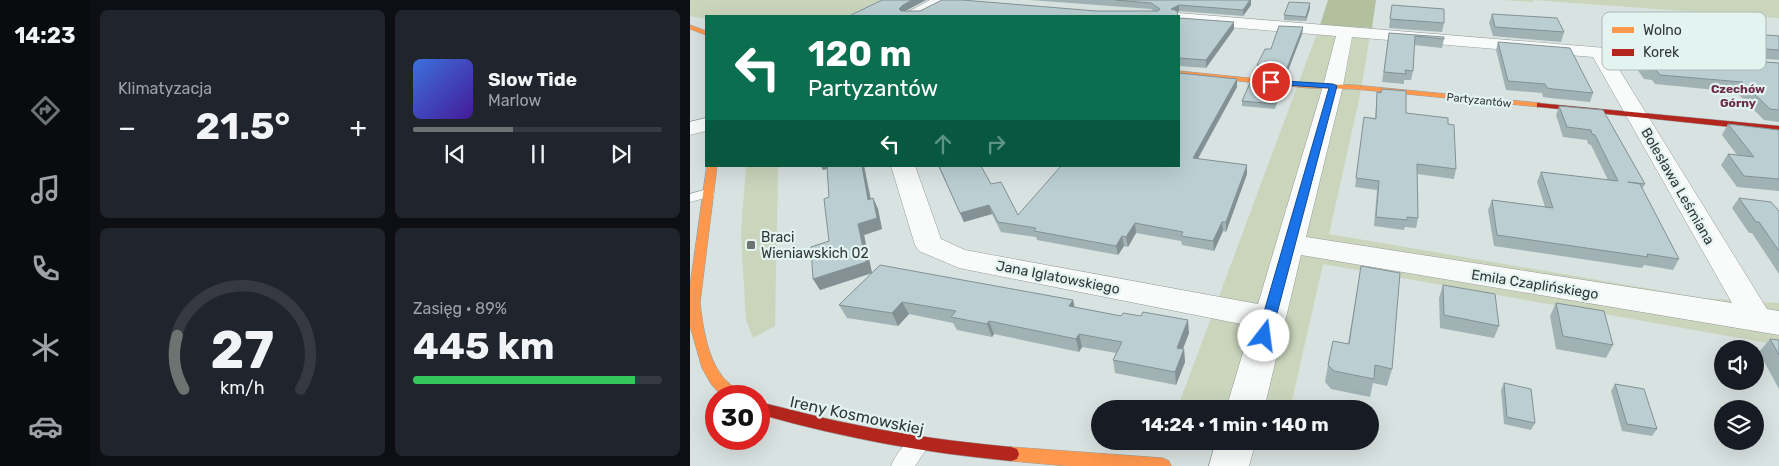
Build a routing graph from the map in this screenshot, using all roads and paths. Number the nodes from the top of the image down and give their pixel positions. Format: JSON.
{"nodes":[{"id":1,"x":941,"y":0,"type":"edge"},
{"id":2,"x":913,"y":15,"type":"edge"},
{"id":3,"x":1180,"y":18,"type":"edge"},
{"id":4,"x":690,"y":27,"type":"edge"},
{"id":5,"x":1345,"y":31,"type":"junction"},
{"id":6,"x":705,"y":32,"type":"edge"},
{"id":7,"x":1599,"y":52,"type":"junction"},
{"id":8,"x":1602,"y":52,"type":"edge"},
{"id":9,"x":1602,"y":57,"type":"edge"},
{"id":10,"x":1610,"y":70,"type":"edge"},
{"id":11,"x":1180,"y":73,"type":"edge"},
{"id":12,"x":1333,"y":86,"type":"junction"},
{"id":13,"x":1637,"y":116,"type":"junction"},
{"id":14,"x":705,"y":124,"type":"edge"},
{"id":15,"x":690,"y":129,"type":"edge"},
{"id":16,"x":1779,"y":130,"type":"edge"},
{"id":17,"x":705,"y":134,"type":"edge"},
{"id":18,"x":690,"y":138,"type":"edge"},
{"id":19,"x":712,"y":167,"type":"edge"},
{"id":20,"x":903,"y":167,"type":"edge"},
{"id":21,"x":708,"y":192,"type":"junction"},
{"id":22,"x":690,"y":198,"type":"edge"},
{"id":23,"x":1290,"y":244,"type":"junction"},
{"id":24,"x":1269,"y":318,"type":"junction"},
{"id":25,"x":1768,"y":322,"type":"edge"},
{"id":26,"x":697,"y":365,"type":"edge"},
{"id":27,"x":718,"y":385,"type":"edge"},
{"id":28,"x":1246,"y":400,"type":"edge"},
{"id":29,"x":770,"y":411,"type":"edge"},
{"id":30,"x":918,"y":445,"type":"junction"},
{"id":31,"x":949,"y":449,"type":"junction"},
{"id":32,"x":1233,"y":450,"type":"edge"},
{"id":33,"x":985,"y":463,"type":"dead end"},
{"id":34,"x":902,"y":466,"type":"edge"},
{"id":35,"x":1163,"y":466,"type":"edge"},
{"id":36,"x":1229,"y":466,"type":"edge"}],
"edges":[{"from":1,"to":2,"type":"street"},
{"from":3,"to":5,"type":"street"},
{"from":4,"to":6,"type":"street"},
{"from":5,"to":7,"type":"street"},
{"from":5,"to":12,"type":"street"},
{"from":7,"to":8,"type":"street"},
{"from":7,"to":9,"type":"street","name":"Bolesława Leśmiana"},
{"from":10,"to":13,"type":"street","name":"Bolesława Leśmiana"},
{"from":11,"to":12,"type":"street","name":"Partyzantów"},
{"from":12,"to":13,"type":"street","name":"Partyzantów"},
{"from":12,"to":23,"type":"street"},
{"from":13,"to":16,"type":"street","name":"Partyzantów"},
{"from":13,"to":25,"type":"street","name":"Bolesława Leśmiana"},
{"from":14,"to":15,"type":"street"},
{"from":17,"to":18,"type":"street"},
{"from":19,"to":21,"type":"street"},
{"from":20,"to":24,"type":"street","name":"Jana Iglatowskiego"},
{"from":21,"to":22,"type":"lane"},
{"from":21,"to":26,"type":"street"},
{"from":23,"to":24,"type":"street"},
{"from":23,"to":25,"type":"street","name":"Emila Czaplińskiego"},
{"from":24,"to":28,"type":"street"},
{"from":26,"to":27,"type":"street"},
{"from":29,"to":30,"type":"street","name":"Ireny Kosmowskiej"},
{"from":30,"to":31,"type":"street","name":"Ireny Kosmowskiej"},
{"from":30,"to":34,"type":"lane"},
{"from":31,"to":33,"type":"street","name":"Ireny Kosmowskiej"},
{"from":31,"to":35,"type":"street","name":"Ireny Kosmowskiej"},
{"from":32,"to":36,"type":"street"}]}
